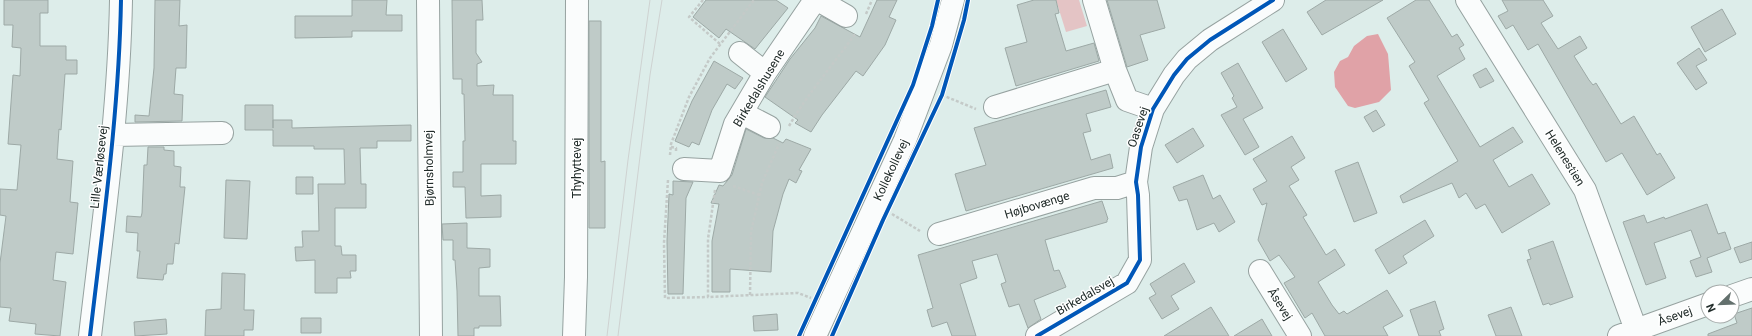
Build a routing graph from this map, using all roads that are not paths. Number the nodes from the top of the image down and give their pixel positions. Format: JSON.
{"nodes":[{"id":1,"x":121,"y":0,"type":"edge"},
{"id":2,"x":428,"y":0,"type":"edge"},
{"id":3,"x":577,"y":0,"type":"edge"},
{"id":4,"x":817,"y":0,"type":"edge"},
{"id":5,"x":953,"y":0,"type":"edge"},
{"id":6,"x":1094,"y":0,"type":"edge"},
{"id":7,"x":1273,"y":0,"type":"edge"},
{"id":8,"x":1467,"y":0,"type":"edge"},
{"id":9,"x":855,"y":23,"type":"road end"},
{"id":10,"x":740,"y":53,"type":"road end"},
{"id":11,"x":1115,"y":70,"type":"junction"},
{"id":12,"x":765,"y":73,"type":"junction"},
{"id":13,"x":994,"y":107,"type":"road end"},
{"id":14,"x":1153,"y":110,"type":"junction"},
{"id":15,"x":742,"y":113,"type":"junction"},
{"id":16,"x":780,"y":131,"type":"road end"},
{"id":17,"x":222,"y":133,"type":"dead end"},
{"id":18,"x":113,"y":135,"type":"junction"},
{"id":19,"x":684,"y":169,"type":"dead end"},
{"id":20,"x":1137,"y":188,"type":"junction"},
{"id":21,"x":939,"y":234,"type":"road end"},
{"id":22,"x":1260,"y":271,"type":"dead end"},
{"id":23,"x":1752,"y":289,"type":"edge"},
{"id":24,"x":1740,"y":293,"type":"edge"},
{"id":25,"x":1700,"y":307,"type":"edge"},
{"id":26,"x":1628,"y":333,"type":"edge"},
{"id":27,"x":90,"y":336,"type":"edge"},
{"id":28,"x":430,"y":336,"type":"edge"},
{"id":29,"x":574,"y":336,"type":"edge"},
{"id":30,"x":815,"y":336,"type":"edge"},
{"id":31,"x":1037,"y":336,"type":"edge"},
{"id":32,"x":1300,"y":336,"type":"edge"}],
"edges":[{"from":1,"to":18,"type":"street","name":"Lille Værløsevej"},
{"from":2,"to":28,"type":"street","name":"Bjørnsholmvej"},
{"from":3,"to":29,"type":"street","name":"Thyhyttevej"},
{"from":4,"to":9,"type":"street"},
{"from":4,"to":12,"type":"street","name":"Birkedalshusene"},
{"from":5,"to":30,"type":"street","name":"Kollekollevej"},
{"from":6,"to":11,"type":"street"},
{"from":7,"to":14,"type":"street","name":"Oasevej"},
{"from":8,"to":26,"type":"street","name":"Helenestien"},
{"from":10,"to":12,"type":"street"},
{"from":11,"to":13,"type":"street"},
{"from":11,"to":14,"type":"street"},
{"from":12,"to":15,"type":"street","name":"Birkedalshusene"},
{"from":14,"to":20,"type":"street","name":"Oasevej"},
{"from":15,"to":16,"type":"street"},
{"from":15,"to":19,"type":"street","name":"Birkedalshusene"},
{"from":17,"to":18,"type":"street","name":"Lille Værløsevej"},
{"from":18,"to":27,"type":"street","name":"Lille Værløsevej"},
{"from":20,"to":21,"type":"street","name":"Højbovænge"},
{"from":20,"to":31,"type":"street","name":"Birkedalsvej"},
{"from":22,"to":32,"type":"street","name":"Åsevej"},
{"from":23,"to":24,"type":"street"},
{"from":25,"to":26,"type":"street","name":"Åsevej"}]}
